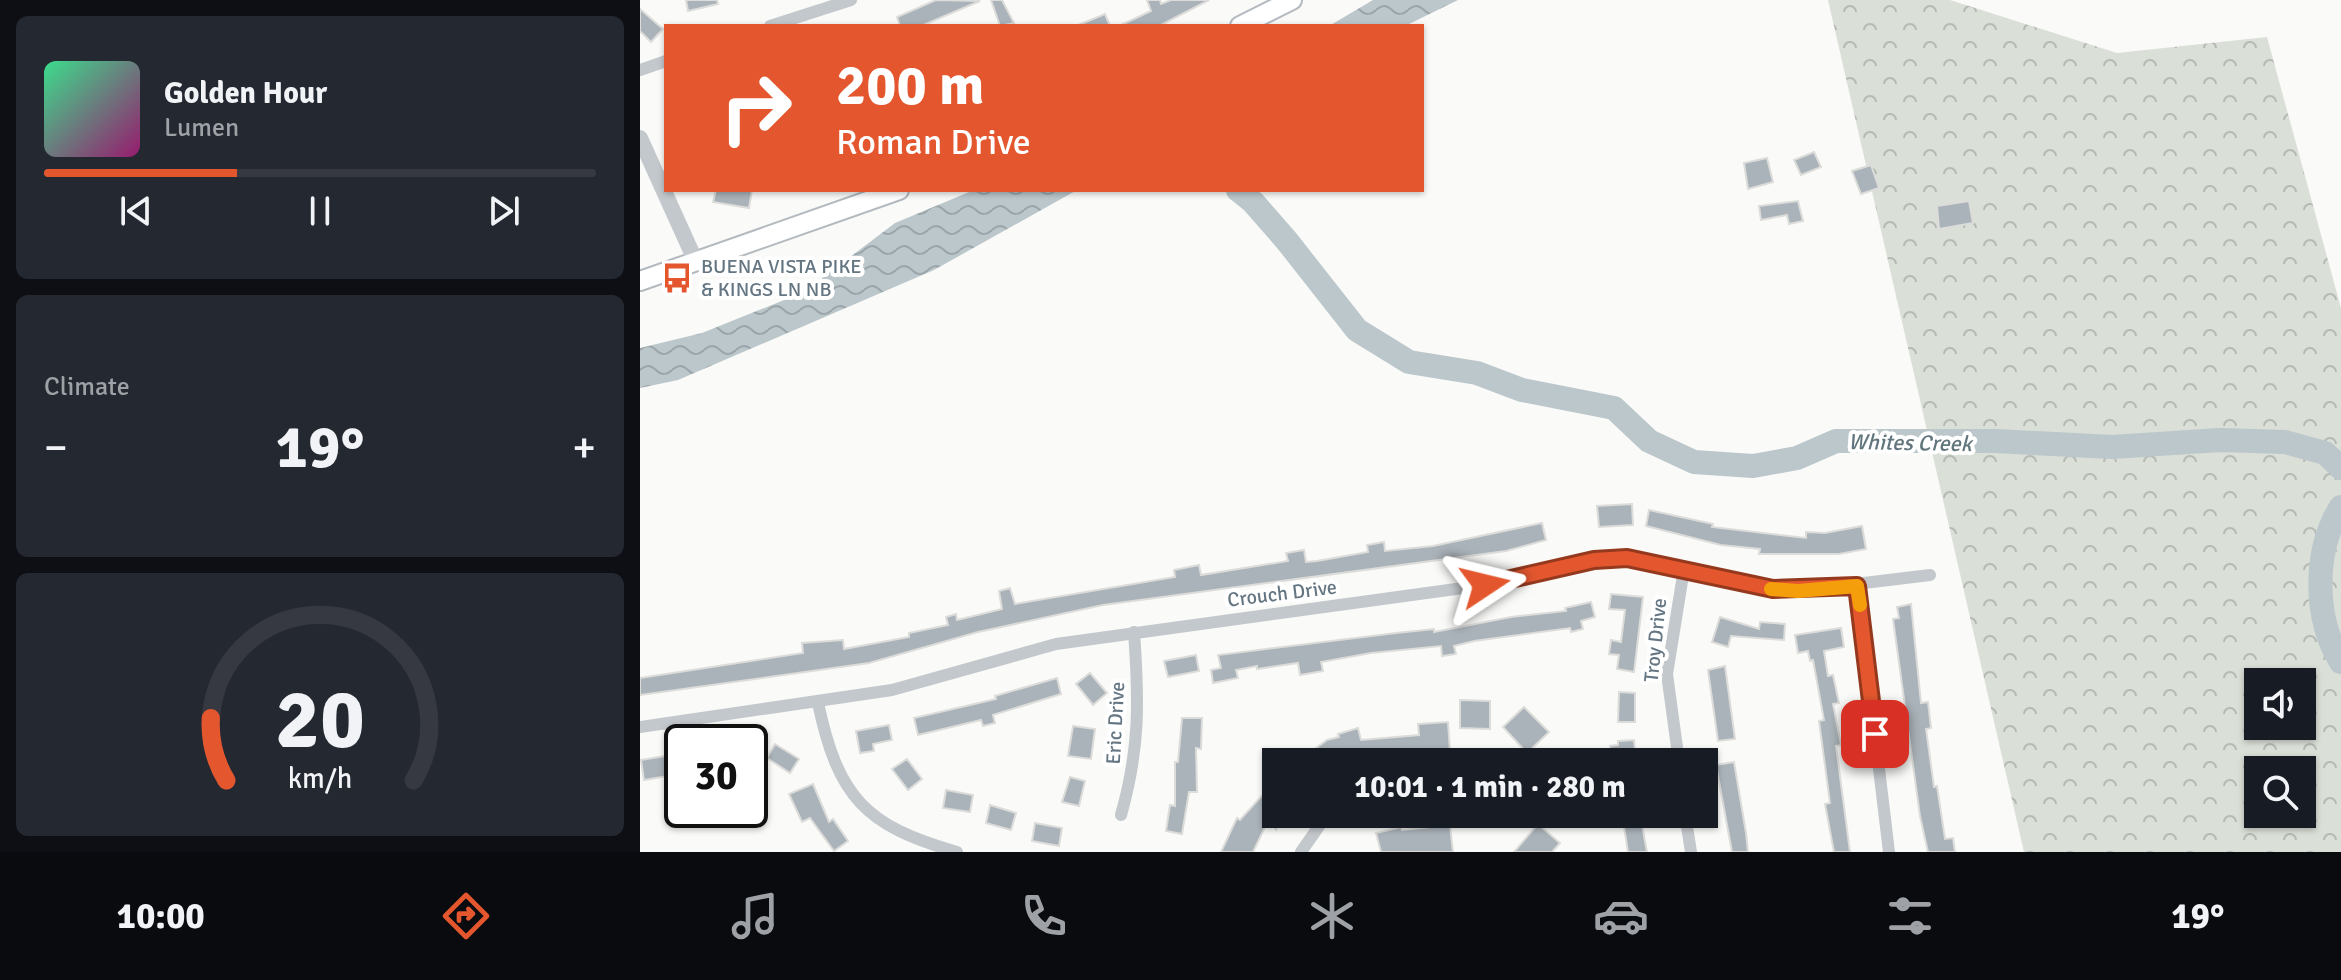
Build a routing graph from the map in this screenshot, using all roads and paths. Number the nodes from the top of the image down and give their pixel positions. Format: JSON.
{"nodes":[{"id":1,"x":800,"y":0,"type":"edge"},
{"id":2,"x":851,"y":0,"type":"edge"},
{"id":3,"x":1292,"y":0,"type":"edge"},
{"id":4,"x":806,"y":15,"type":"junction"},
{"id":5,"x":777,"y":24,"type":"edge"},
{"id":6,"x":1244,"y":24,"type":"edge"},
{"id":7,"x":664,"y":62,"type":"edge"},
{"id":8,"x":640,"y":70,"type":"edge"},
{"id":9,"x":640,"y":138,"type":"edge"},
{"id":10,"x":664,"y":191,"type":"edge"},
{"id":11,"x":664,"y":192,"type":"edge"},
{"id":12,"x":893,"y":192,"type":"edge"},
{"id":13,"x":696,"y":262,"type":"junction"},
{"id":14,"x":640,"y":281,"type":"edge"},
{"id":15,"x":1684,"y":569,"type":"junction"},
{"id":16,"x":1930,"y":575,"type":"dead end"},
{"id":17,"x":1857,"y":586,"type":"junction"},
{"id":18,"x":1134,"y":632,"type":"junction"},
{"id":19,"x":818,"y":703,"type":"junction"},
{"id":20,"x":640,"y":727,"type":"edge"},
{"id":21,"x":1677,"y":748,"type":"edge"},
{"id":22,"x":1121,"y":815,"type":"dead end"},
{"id":23,"x":1318,"y":828,"type":"edge"},
{"id":24,"x":1687,"y":828,"type":"edge"},
{"id":25,"x":957,"y":852,"type":"edge"},
{"id":26,"x":1301,"y":852,"type":"edge"},
{"id":27,"x":1691,"y":852,"type":"edge"},
{"id":28,"x":1889,"y":852,"type":"edge"}],
"edges":[{"from":1,"to":4,"type":"street"},
{"from":2,"to":4,"type":"street"},
{"from":3,"to":6,"type":"main road"},
{"from":4,"to":5,"type":"street"},
{"from":7,"to":8,"type":"street"},
{"from":9,"to":10,"type":"street"},
{"from":11,"to":13,"type":"street"},
{"from":12,"to":13,"type":"main road"},
{"from":13,"to":14,"type":"main road"},
{"from":15,"to":17,"type":"street","name":"Crouch Drive"},
{"from":15,"to":18,"type":"street","name":"Crouch Drive"},
{"from":15,"to":21,"type":"street","name":"Troy Drive"},
{"from":16,"to":17,"type":"street","name":"Crouch Drive"},
{"from":17,"to":28,"type":"street"},
{"from":18,"to":19,"type":"street","name":"Crouch Drive"},
{"from":18,"to":22,"type":"street","name":"Eric Drive"},
{"from":19,"to":20,"type":"street","name":"Crouch Drive"},
{"from":19,"to":25,"type":"street"},
{"from":23,"to":26,"type":"street"},
{"from":24,"to":27,"type":"street"}]}
